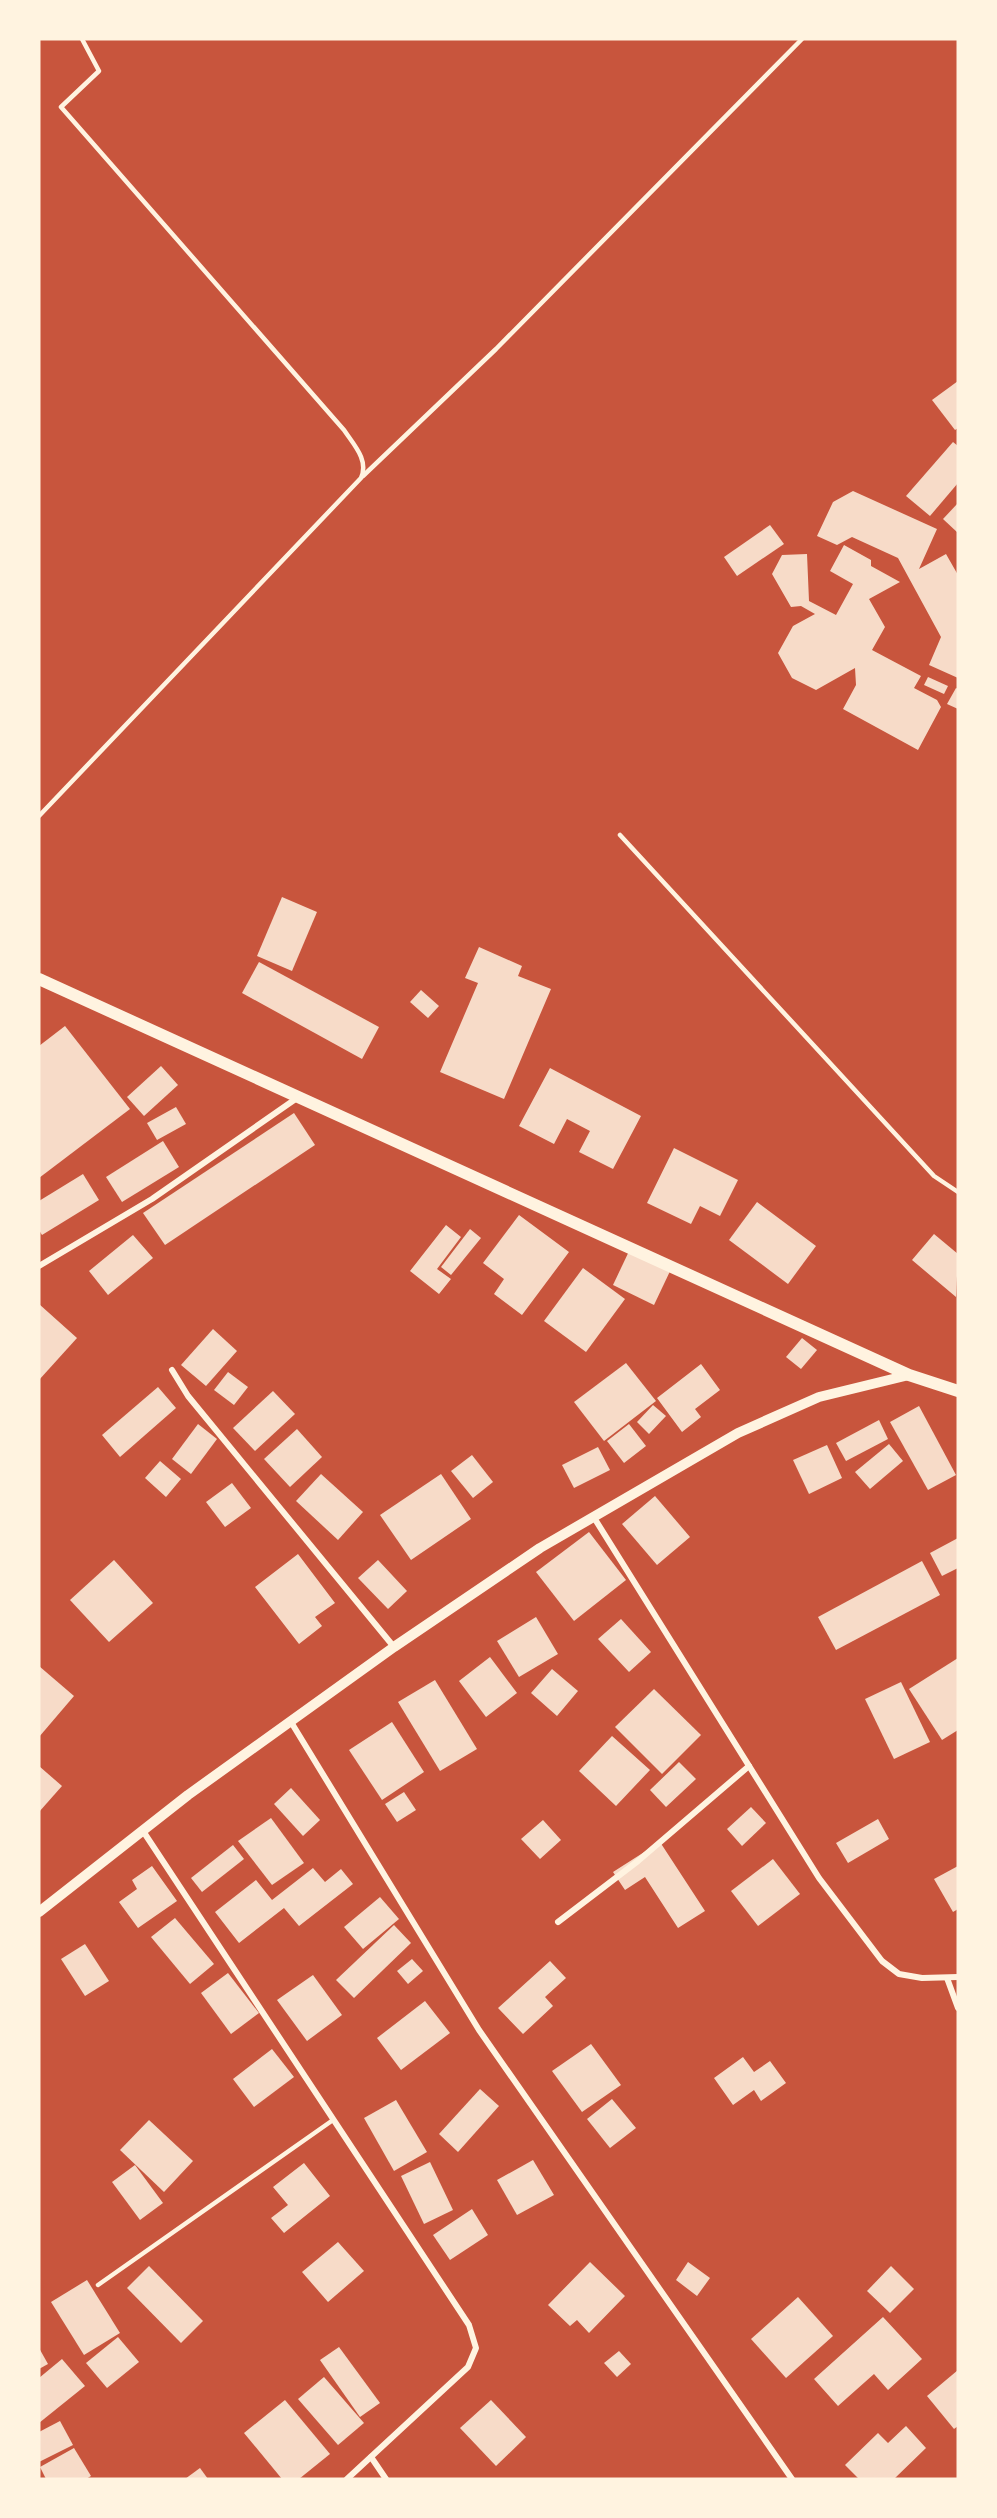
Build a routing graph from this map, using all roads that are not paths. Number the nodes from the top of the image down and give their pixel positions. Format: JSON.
{"nodes":[{"id":1,"x":82,"y":39,"type":"edge"},
{"id":2,"x":802,"y":39,"type":"edge"},
{"id":3,"x":361,"y":478,"type":"junction"},
{"id":4,"x":39,"y":816,"type":"edge"},
{"id":5,"x":620,"y":835,"type":"dead end"},
{"id":6,"x":39,"y":979,"type":"edge"},
{"id":7,"x":298,"y":1097,"type":"junction"},
{"id":8,"x":958,"y":1192,"type":"edge"},
{"id":9,"x":39,"y":1266,"type":"edge"},
{"id":10,"x":172,"y":1370,"type":"dead end"},
{"id":11,"x":909,"y":1375,"type":"junction"},
{"id":12,"x":958,"y":1391,"type":"edge"},
{"id":13,"x":593,"y":1516,"type":"junction"},
{"id":14,"x":394,"y":1647,"type":"junction"},
{"id":15,"x":291,"y":1722,"type":"junction"},
{"id":16,"x":749,"y":1766,"type":"junction"},
{"id":17,"x":143,"y":1831,"type":"junction"},
{"id":18,"x":39,"y":1912,"type":"edge"},
{"id":19,"x":558,"y":1922,"type":"dead end"},
{"id":20,"x":958,"y":1977,"type":"edge"},
{"id":21,"x":947,"y":1978,"type":"junction"},
{"id":22,"x":958,"y":2008,"type":"edge"},
{"id":23,"x":333,"y":2120,"type":"junction"},
{"id":24,"x":98,"y":2285,"type":"dead end"},
{"id":25,"x":371,"y":2457,"type":"junction"},
{"id":26,"x":347,"y":2479,"type":"edge"},
{"id":27,"x":386,"y":2479,"type":"edge"},
{"id":28,"x":792,"y":2479,"type":"edge"}],
"edges":[{"from":1,"to":3,"type":"lane"},
{"from":2,"to":3,"type":"lane"},
{"from":3,"to":4,"type":"lane"},
{"from":5,"to":8,"type":"lane"},
{"from":6,"to":7,"type":"main road"},
{"from":7,"to":9,"type":"street"},
{"from":7,"to":11,"type":"main road"},
{"from":10,"to":14,"type":"street"},
{"from":11,"to":12,"type":"main road"},
{"from":11,"to":13,"type":"street"},
{"from":13,"to":14,"type":"street"},
{"from":13,"to":16,"type":"street"},
{"from":14,"to":15,"type":"street"},
{"from":15,"to":17,"type":"street"},
{"from":15,"to":28,"type":"street"},
{"from":16,"to":19,"type":"street"},
{"from":16,"to":21,"type":"street"},
{"from":17,"to":18,"type":"street"},
{"from":17,"to":23,"type":"street"},
{"from":20,"to":21,"type":"street"},
{"from":21,"to":22,"type":"street"},
{"from":23,"to":24,"type":"lane"},
{"from":23,"to":25,"type":"street"},
{"from":25,"to":26,"type":"street"},
{"from":25,"to":27,"type":"street"}]}
